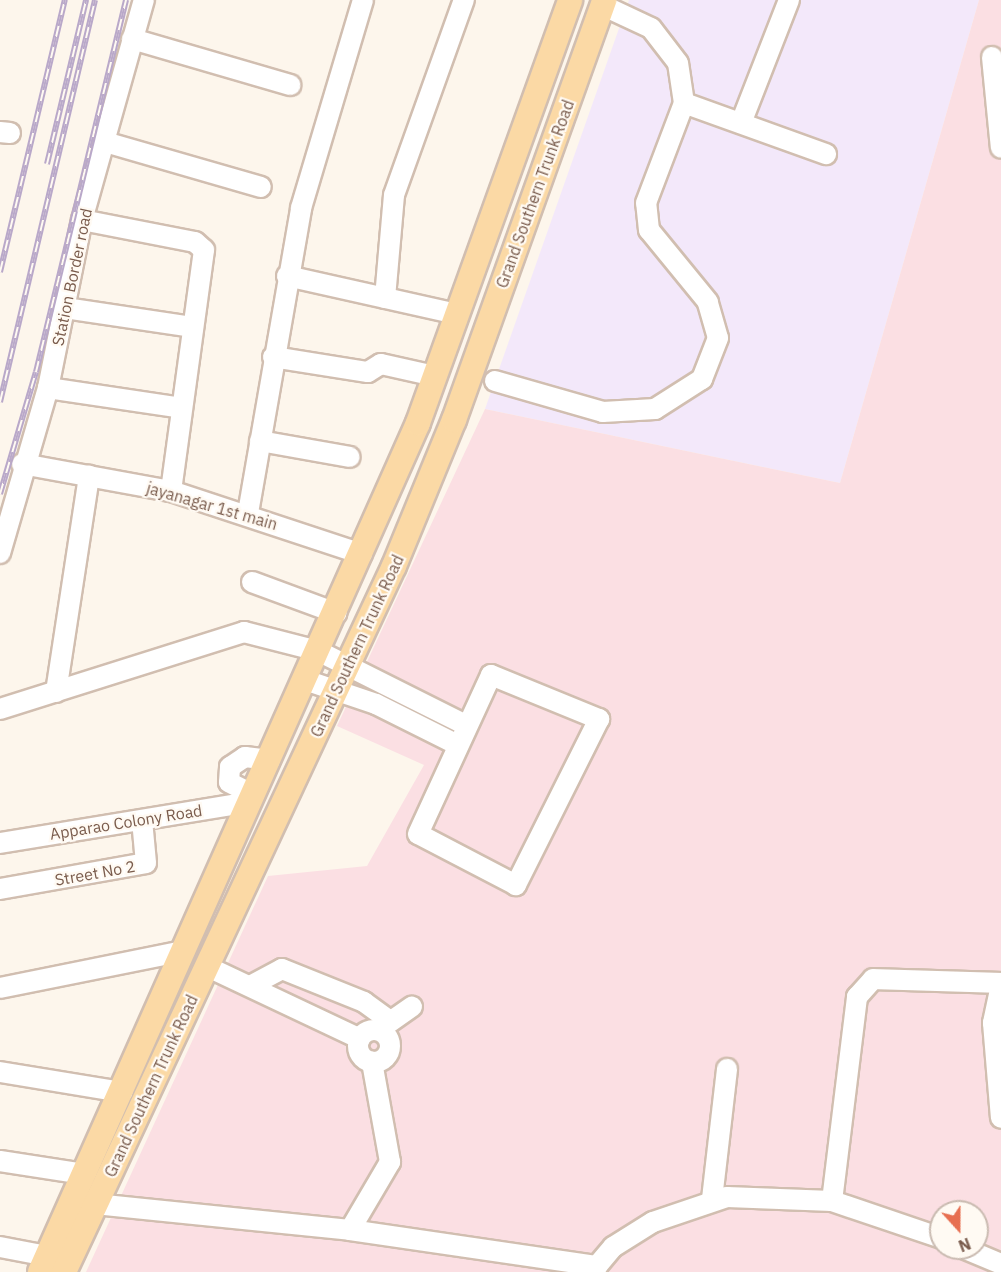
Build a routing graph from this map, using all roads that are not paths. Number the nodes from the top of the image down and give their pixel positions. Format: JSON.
{"nodes":[{"id":1,"x":144,"y":0,"type":"edge"},
{"id":2,"x":363,"y":0,"type":"edge"},
{"id":3,"x":464,"y":0,"type":"edge"},
{"id":4,"x":570,"y":0,"type":"edge"},
{"id":5,"x":789,"y":0,"type":"edge"},
{"id":6,"x":603,"y":2,"type":"edge"},
{"id":7,"x":132,"y":39,"type":"junction"},
{"id":8,"x":992,"y":57,"type":"dead end"},
{"id":9,"x":290,"y":85,"type":"dead end"},
{"id":10,"x":684,"y":103,"type":"junction"},
{"id":11,"x":741,"y":123,"type":"junction"},
{"id":12,"x":105,"y":142,"type":"junction"},
{"id":13,"x":1001,"y":148,"type":"edge"},
{"id":14,"x":826,"y":153,"type":"dead end"},
{"id":15,"x":261,"y":188,"type":"dead end"},
{"id":16,"x":82,"y":220,"type":"junction"},
{"id":17,"x":287,"y":276,"type":"junction"},
{"id":18,"x":385,"y":298,"type":"junction"},
{"id":19,"x":65,"y":308,"type":"junction"},
{"id":20,"x":457,"y":314,"type":"junction"},
{"id":21,"x":192,"y":327,"type":"junction"},
{"id":22,"x":273,"y":357,"type":"junction"},
{"id":23,"x":435,"y":376,"type":"junction"},
{"id":24,"x":495,"y":381,"type":"dead end"},
{"id":25,"x":48,"y":388,"type":"junction"},
{"id":26,"x":182,"y":408,"type":"junction"},
{"id":27,"x":260,"y":441,"type":"junction"},
{"id":28,"x":350,"y":457,"type":"dead end"},
{"id":29,"x":22,"y":464,"type":"junction"},
{"id":30,"x":89,"y":476,"type":"junction"},
{"id":31,"x":171,"y":492,"type":"junction"},
{"id":32,"x":248,"y":513,"type":"junction"},
{"id":33,"x":0,"y":553,"type":"edge"},
{"id":34,"x":362,"y":554,"type":"junction"},
{"id":35,"x":252,"y":582,"type":"dead end"},
{"id":36,"x":336,"y":613,"type":"junction"},
{"id":37,"x":318,"y":651,"type":"junction"},
{"id":38,"x":349,"y":666,"type":"junction"},
{"id":39,"x":305,"y":680,"type":"junction"},
{"id":40,"x":337,"y":691,"type":"junction"},
{"id":41,"x":56,"y":692,"type":"junction"},
{"id":42,"x":0,"y":709,"type":"edge"},
{"id":43,"x":466,"y":725,"type":"junction"},
{"id":44,"x":456,"y":744,"type":"junction"},
{"id":45,"x":270,"y":760,"type":"junction"},
{"id":46,"x":253,"y":799,"type":"junction"},
{"id":47,"x":142,"y":820,"type":"junction"},
{"id":48,"x":0,"y":843,"type":"edge"},
{"id":49,"x":0,"y":890,"type":"edge"},
{"id":50,"x":184,"y":951,"type":"junction"},
{"id":51,"x":208,"y":967,"type":"junction"},
{"id":52,"x":1001,"y":984,"type":"edge"},
{"id":53,"x":250,"y":986,"type":"junction"},
{"id":54,"x":0,"y":988,"type":"edge"},
{"id":55,"x":412,"y":1007,"type":"dead end"},
{"id":56,"x":376,"y":1030,"type":"junction"},
{"id":57,"x":372,"y":1062,"type":"junction"},
{"id":58,"x":727,"y":1069,"type":"dead end"},
{"id":59,"x":0,"y":1072,"type":"edge"},
{"id":60,"x":122,"y":1092,"type":"junction"},
{"id":61,"x":1001,"y":1118,"type":"edge"},
{"id":62,"x":0,"y":1161,"type":"edge"},
{"id":63,"x":84,"y":1174,"type":"junction"},
{"id":64,"x":712,"y":1199,"type":"junction"},
{"id":65,"x":832,"y":1201,"type":"junction"},
{"id":66,"x":95,"y":1204,"type":"junction"},
{"id":67,"x":350,"y":1230,"type":"junction"},
{"id":68,"x":929,"y":1233,"type":"edge"},
{"id":69,"x":0,"y":1247,"type":"edge"},
{"id":70,"x":50,"y":1267,"type":"edge"},
{"id":71,"x":599,"y":1269,"type":"edge"}],
"edges":[{"from":1,"to":7,"type":"street","name":"Station Border road"},
{"from":2,"to":17,"type":"street"},
{"from":3,"to":18,"type":"street"},
{"from":4,"to":20,"type":"main road","name":"Grand Southern Trunk Road"},
{"from":5,"to":11,"type":"street"},
{"from":6,"to":10,"type":"street"},
{"from":6,"to":38,"type":"main road","name":"Grand Southern Trunk Road"},
{"from":7,"to":9,"type":"street"},
{"from":7,"to":12,"type":"street","name":"Station Border road"},
{"from":8,"to":13,"type":"street"},
{"from":10,"to":11,"type":"street"},
{"from":10,"to":24,"type":"street"},
{"from":11,"to":14,"type":"street"},
{"from":12,"to":15,"type":"street"},
{"from":12,"to":16,"type":"street","name":"Station Border road"},
{"from":16,"to":19,"type":"street","name":"Station Border road"},
{"from":16,"to":21,"type":"street"},
{"from":17,"to":18,"type":"street"},
{"from":17,"to":22,"type":"street"},
{"from":18,"to":20,"type":"street"},
{"from":19,"to":21,"type":"street"},
{"from":19,"to":25,"type":"street","name":"Station Border road"},
{"from":20,"to":23,"type":"main road","name":"Grand Southern Trunk Road"},
{"from":21,"to":26,"type":"street"},
{"from":22,"to":23,"type":"street"},
{"from":22,"to":27,"type":"street"},
{"from":23,"to":34,"type":"main road","name":"Grand Southern Trunk Road"},
{"from":25,"to":26,"type":"street"},
{"from":25,"to":29,"type":"street","name":"Station Border road"},
{"from":26,"to":31,"type":"street"},
{"from":27,"to":28,"type":"street"},
{"from":27,"to":32,"type":"street"},
{"from":29,"to":30,"type":"street","name":"jayanagar 1st main"},
{"from":29,"to":33,"type":"street","name":"Station Border road"},
{"from":30,"to":31,"type":"street","name":"jayanagar 1st main"},
{"from":30,"to":41,"type":"street"},
{"from":31,"to":32,"type":"street","name":"jayanagar 1st main"},
{"from":32,"to":34,"type":"street","name":"jayanagar 1st main"},
{"from":34,"to":36,"type":"main road","name":"Grand Southern Trunk Road"},
{"from":35,"to":36,"type":"street"},
{"from":36,"to":37,"type":"main road","name":"Grand Southern Trunk Road"},
{"from":37,"to":38,"type":"street"},
{"from":37,"to":39,"type":"main road","name":"Grand Southern Trunk Road"},
{"from":37,"to":41,"type":"street"},
{"from":38,"to":40,"type":"main road","name":"Grand Southern Trunk Road"},
{"from":38,"to":43,"type":"street"},
{"from":39,"to":40,"type":"street"},
{"from":39,"to":45,"type":"main road","name":"Grand Southern Trunk Road"},
{"from":40,"to":44,"type":"street"},
{"from":40,"to":51,"type":"main road","name":"Grand Southern Trunk Road"},
{"from":41,"to":42,"type":"street"},
{"from":43,"to":44,"type":"street"},
{"from":43,"to":44,"type":"street"},
{"from":45,"to":46,"type":"main road","name":"Grand Southern Trunk Road"},
{"from":45,"to":46,"type":"street"},
{"from":46,"to":47,"type":"street","name":"Apparao Colony Road"},
{"from":46,"to":50,"type":"main road","name":"Grand Southern Trunk Road"},
{"from":47,"to":48,"type":"street","name":"Apparao Colony Road"},
{"from":47,"to":49,"type":"street","name":"Street No 2"},
{"from":50,"to":54,"type":"street"},
{"from":50,"to":60,"type":"main road","name":"Grand Southern Trunk Road"},
{"from":51,"to":53,"type":"street"},
{"from":51,"to":66,"type":"main road","name":"Grand Southern Trunk Road"},
{"from":52,"to":61,"type":"street"},
{"from":52,"to":65,"type":"street"},
{"from":53,"to":56,"type":"street"},
{"from":53,"to":56,"type":"street"},
{"from":55,"to":56,"type":"street"},
{"from":56,"to":57,"type":"street"},
{"from":56,"to":57,"type":"street"},
{"from":57,"to":67,"type":"street"},
{"from":58,"to":64,"type":"street"},
{"from":59,"to":60,"type":"street"},
{"from":60,"to":63,"type":"main road","name":"Grand Southern Trunk Road"},
{"from":62,"to":63,"type":"street"},
{"from":63,"to":70,"type":"main road","name":"Grand Southern Trunk Road"},
{"from":64,"to":65,"type":"street"},
{"from":64,"to":71,"type":"street"},
{"from":65,"to":68,"type":"street"},
{"from":66,"to":67,"type":"street"},
{"from":66,"to":70,"type":"main road","name":"Grand Southern Trunk Road"},
{"from":67,"to":71,"type":"street"},
{"from":69,"to":70,"type":"street"}]}
